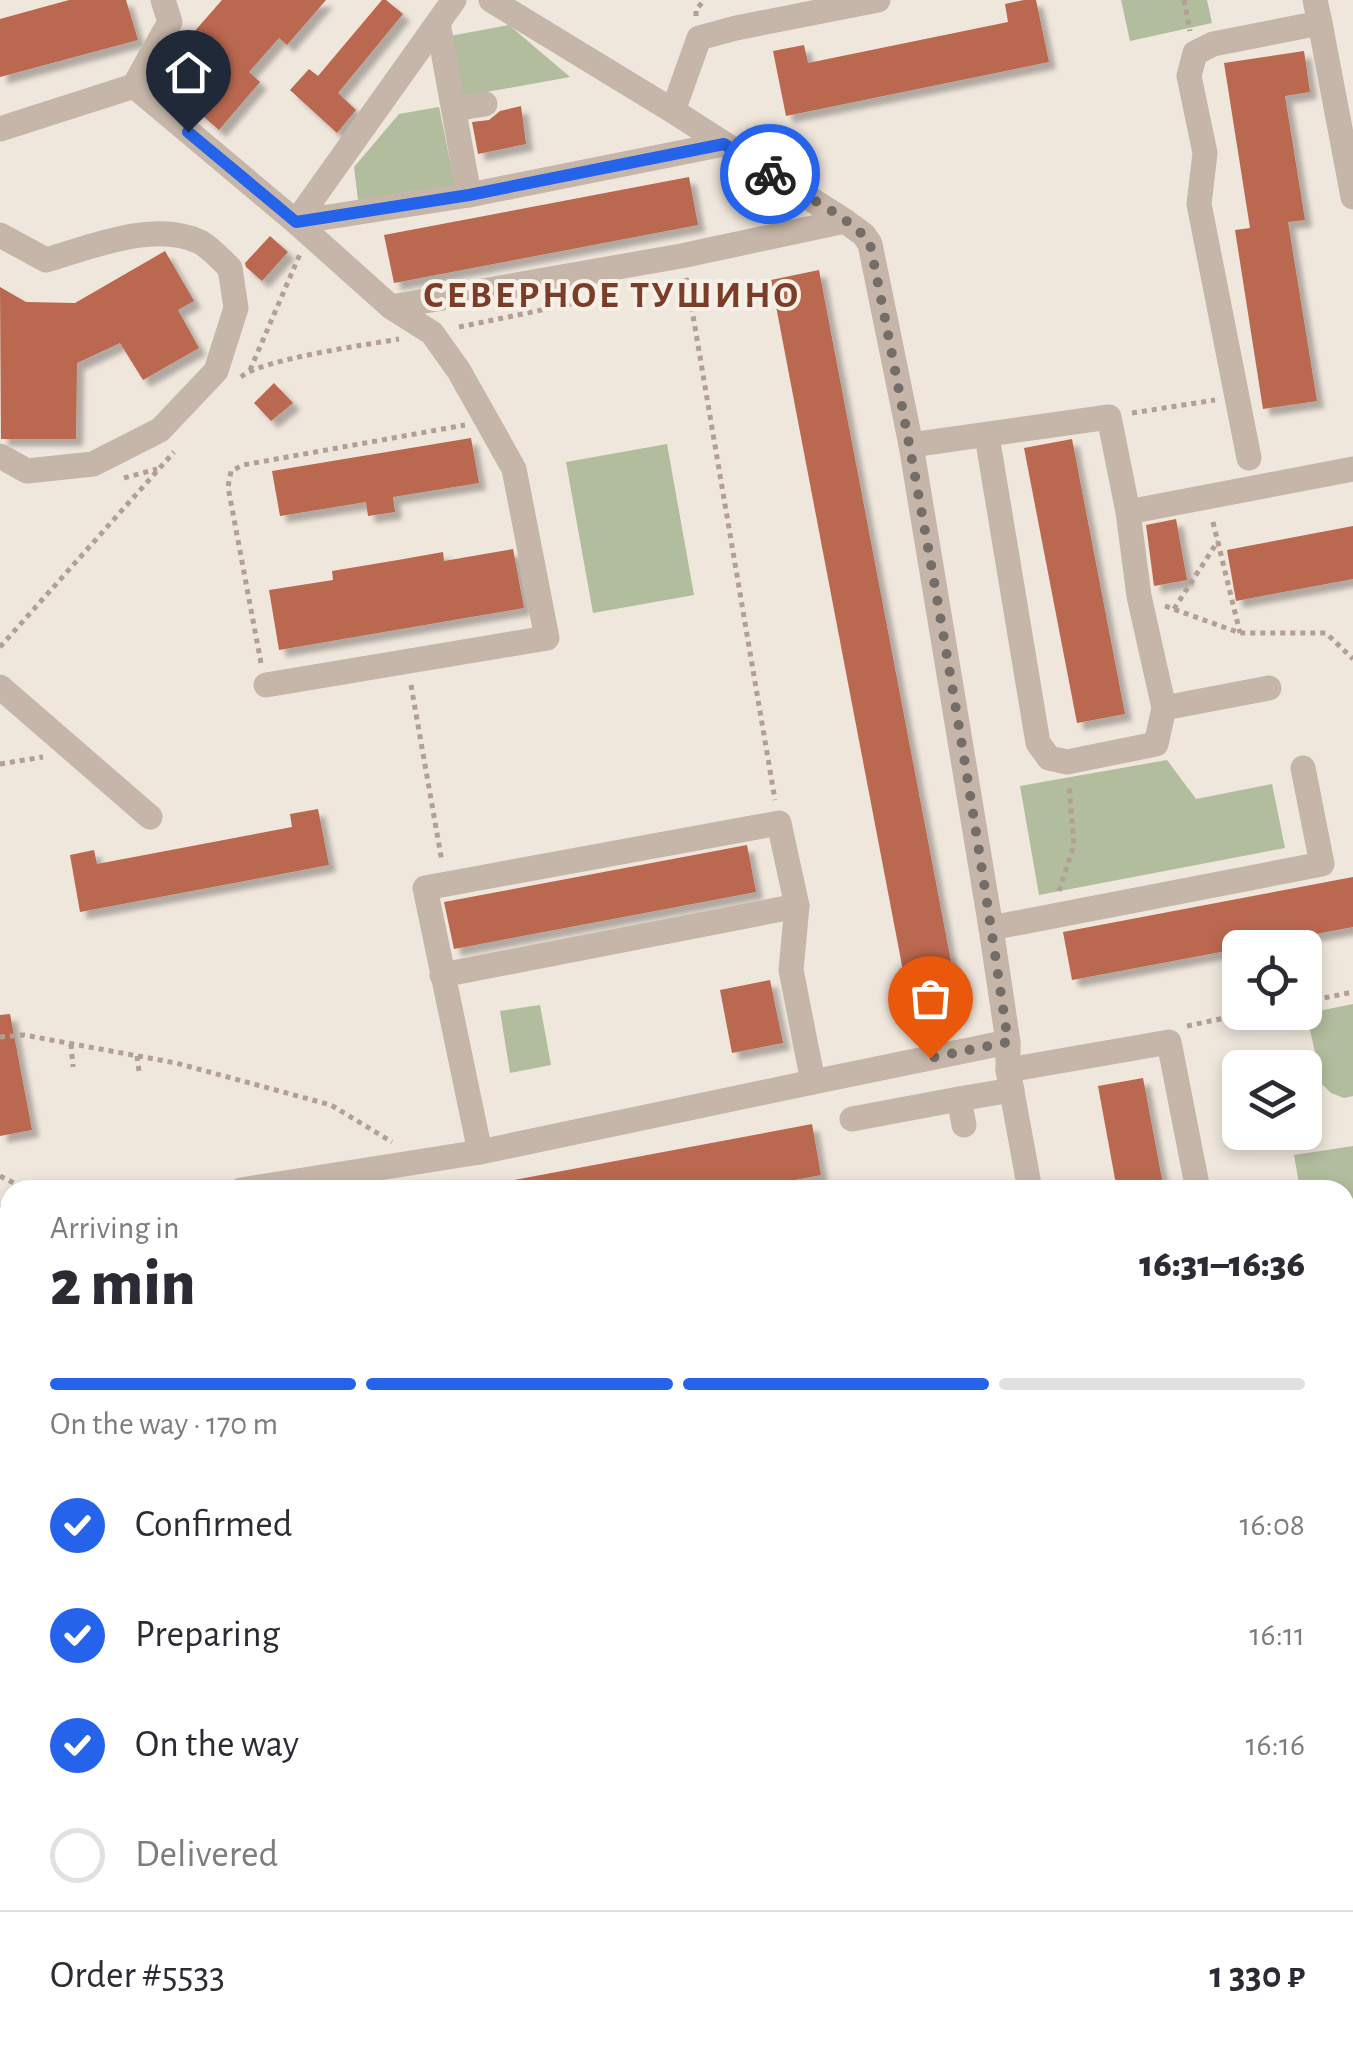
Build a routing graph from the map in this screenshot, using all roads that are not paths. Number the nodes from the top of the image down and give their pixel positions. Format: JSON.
{"nodes":[{"id":1,"x":163,"y":0,"type":"edge"},
{"id":2,"x":454,"y":0,"type":"edge"},
{"id":3,"x":492,"y":0,"type":"edge"},
{"id":4,"x":878,"y":0,"type":"edge"},
{"id":5,"x":1318,"y":12,"type":"edge"},
{"id":6,"x":438,"y":24,"type":"junction"},
{"id":7,"x":134,"y":86,"type":"junction"},
{"id":8,"x":486,"y":104,"type":"dead end"},
{"id":9,"x":454,"y":109,"type":"junction"},
{"id":10,"x":673,"y":111,"type":"junction"},
{"id":11,"x":0,"y":129,"type":"edge"},
{"id":12,"x":724,"y":144,"type":"junction"},
{"id":13,"x":469,"y":195,"type":"junction"},
{"id":14,"x":1353,"y":198,"type":"edge"},
{"id":15,"x":845,"y":221,"type":"junction"},
{"id":16,"x":302,"y":228,"type":"junction"},
{"id":17,"x":0,"y":235,"type":"edge"},
{"id":18,"x":390,"y":307,"type":"junction"},
{"id":19,"x":987,"y":436,"type":"junction"},
{"id":20,"x":911,"y":446,"type":"junction"},
{"id":21,"x":0,"y":456,"type":"edge"},
{"id":22,"x":1249,"y":458,"type":"dead end"},
{"id":23,"x":1353,"y":469,"type":"edge"},
{"id":24,"x":1128,"y":512,"type":"junction"},
{"id":25,"x":266,"y":686,"type":"road end"},
{"id":26,"x":0,"y":687,"type":"edge"},
{"id":27,"x":1269,"y":688,"type":"dead end"},
{"id":28,"x":1164,"y":708,"type":"junction"},
{"id":29,"x":1302,"y":768,"type":"dead end"},
{"id":30,"x":150,"y":817,"type":"dead end"},
{"id":31,"x":797,"y":906,"type":"junction"},
{"id":32,"x":991,"y":928,"type":"junction"},
{"id":33,"x":442,"y":975,"type":"junction"},
{"id":34,"x":1008,"y":1042,"type":"junction"},
{"id":35,"x":1010,"y":1080,"type":"junction"},
{"id":36,"x":812,"y":1082,"type":"junction"},
{"id":37,"x":959,"y":1099,"type":"junction"},
{"id":38,"x":852,"y":1119,"type":"dead end"},
{"id":39,"x":964,"y":1126,"type":"dead end"},
{"id":40,"x":480,"y":1152,"type":"junction"},
{"id":41,"x":304,"y":1180,"type":"edge"},
{"id":42,"x":1028,"y":1180,"type":"edge"},
{"id":43,"x":1196,"y":1180,"type":"edge"}],
"edges":[{"from":1,"to":7,"type":"street"},
{"from":2,"to":6,"type":"street"},
{"from":3,"to":10,"type":"street"},
{"from":4,"to":10,"type":"street"},
{"from":5,"to":14,"type":"street"},
{"from":5,"to":22,"type":"street"},
{"from":6,"to":9,"type":"street"},
{"from":6,"to":16,"type":"street"},
{"from":7,"to":11,"type":"street"},
{"from":7,"to":16,"type":"street"},
{"from":8,"to":9,"type":"street"},
{"from":9,"to":13,"type":"street"},
{"from":10,"to":12,"type":"street"},
{"from":12,"to":13,"type":"street"},
{"from":12,"to":15,"type":"street"},
{"from":13,"to":16,"type":"street"},
{"from":15,"to":18,"type":"street"},
{"from":15,"to":20,"type":"street"},
{"from":16,"to":18,"type":"street"},
{"from":17,"to":21,"type":"street"},
{"from":18,"to":25,"type":"street"},
{"from":19,"to":20,"type":"street"},
{"from":19,"to":24,"type":"street"},
{"from":19,"to":28,"type":"street"},
{"from":20,"to":32,"type":"street"},
{"from":23,"to":24,"type":"street"},
{"from":24,"to":28,"type":"street"},
{"from":26,"to":30,"type":"street"},
{"from":27,"to":28,"type":"street"},
{"from":29,"to":32,"type":"street"},
{"from":31,"to":33,"type":"street"},
{"from":31,"to":33,"type":"street"},
{"from":31,"to":36,"type":"street"},
{"from":32,"to":34,"type":"street"},
{"from":33,"to":40,"type":"street"},
{"from":34,"to":35,"type":"street"},
{"from":34,"to":36,"type":"street"},
{"from":35,"to":37,"type":"street"},
{"from":35,"to":42,"type":"street"},
{"from":35,"to":43,"type":"street"},
{"from":36,"to":40,"type":"street"},
{"from":37,"to":38,"type":"street"},
{"from":37,"to":39,"type":"street"},
{"from":40,"to":41,"type":"street"}]}
